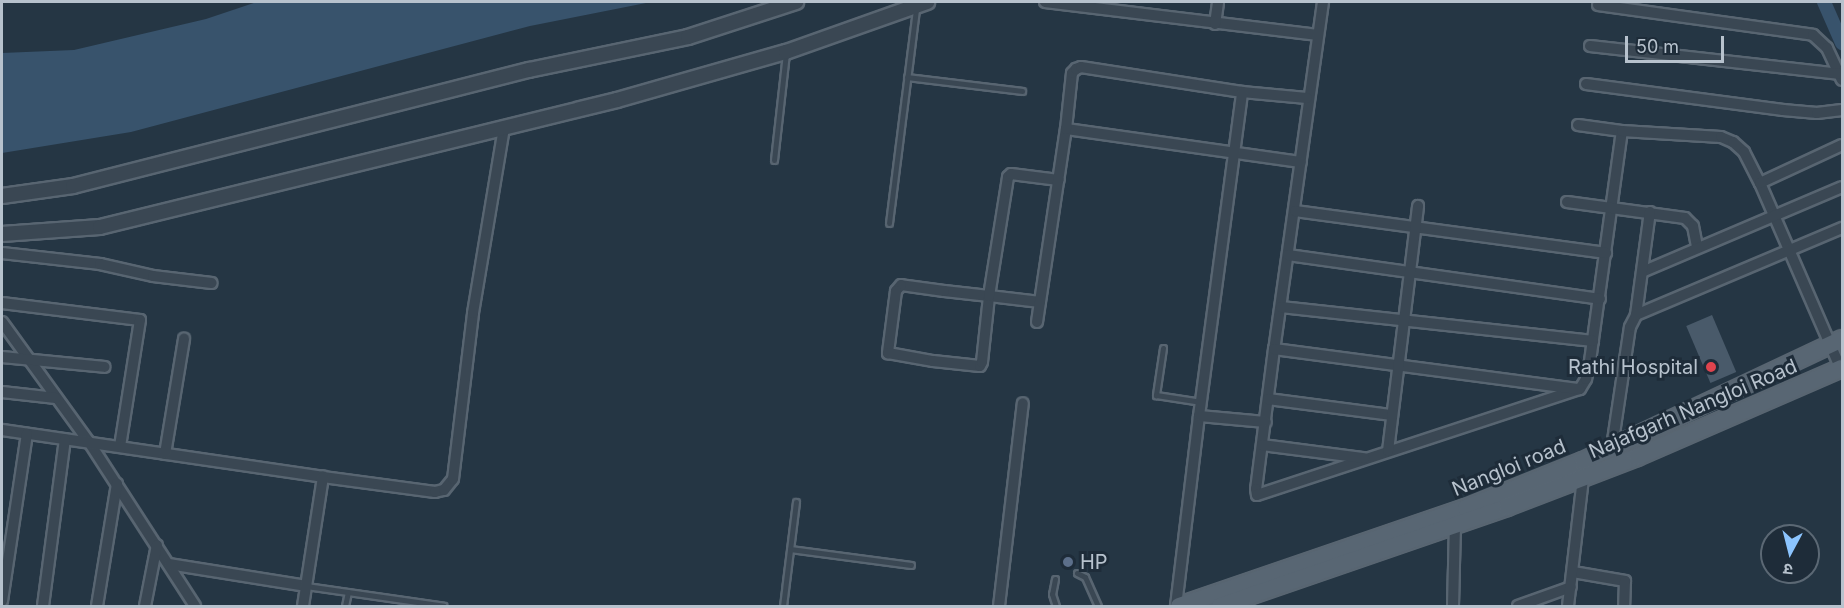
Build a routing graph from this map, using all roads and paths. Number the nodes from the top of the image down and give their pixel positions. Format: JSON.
{"nodes":[{"id":1,"x":796,"y":2,"type":"edge"},
{"id":2,"x":1045,"y":2,"type":"edge"},
{"id":3,"x":1218,"y":2,"type":"edge"},
{"id":4,"x":1323,"y":2,"type":"edge"},
{"id":5,"x":922,"y":4,"type":"edge"},
{"id":6,"x":1598,"y":4,"type":"dead end"},
{"id":7,"x":1106,"y":6,"type":"edge"},
{"id":8,"x":1215,"y":24,"type":"junction"},
{"id":9,"x":1318,"y":35,"type":"junction"},
{"id":10,"x":1590,"y":46,"type":"dead end"},
{"id":11,"x":786,"y":52,"type":"junction"},
{"id":12,"x":908,"y":77,"type":"junction"},
{"id":13,"x":1841,"y":77,"type":"edge"},
{"id":14,"x":1586,"y":84,"type":"dead end"},
{"id":15,"x":1022,"y":91,"type":"dead end"},
{"id":16,"x":1242,"y":92,"type":"junction"},
{"id":17,"x":1307,"y":98,"type":"junction"},
{"id":18,"x":1842,"y":110,"type":"edge"},
{"id":19,"x":1578,"y":125,"type":"dead end"},
{"id":20,"x":504,"y":128,"type":"junction"},
{"id":21,"x":1066,"y":129,"type":"junction"},
{"id":22,"x":1622,"y":131,"type":"junction"},
{"id":23,"x":1842,"y":145,"type":"edge"},
{"id":24,"x":1235,"y":152,"type":"junction"},
{"id":25,"x":774,"y":160,"type":"dead end"},
{"id":26,"x":1301,"y":162,"type":"junction"},
{"id":27,"x":1059,"y":180,"type":"junction"},
{"id":28,"x":1760,"y":183,"type":"junction"},
{"id":29,"x":1842,"y":187,"type":"edge"},
{"id":30,"x":2,"y":196,"type":"edge"},
{"id":31,"x":1567,"y":202,"type":"dead end"},
{"id":32,"x":1418,"y":206,"type":"dead end"},
{"id":33,"x":1612,"y":208,"type":"junction"},
{"id":34,"x":1295,"y":211,"type":"junction"},
{"id":35,"x":1650,"y":212,"type":"junction"},
{"id":36,"x":1775,"y":215,"type":"junction"},
{"id":37,"x":889,"y":223,"type":"dead end"},
{"id":38,"x":1414,"y":228,"type":"junction"},
{"id":39,"x":1842,"y":228,"type":"edge"},
{"id":40,"x":2,"y":234,"type":"edge"},
{"id":41,"x":1697,"y":247,"type":"junction"},
{"id":42,"x":1789,"y":250,"type":"junction"},
{"id":43,"x":2,"y":253,"type":"edge"},
{"id":44,"x":1606,"y":253,"type":"junction"},
{"id":45,"x":1288,"y":255,"type":"junction"},
{"id":46,"x":1409,"y":272,"type":"junction"},
{"id":47,"x":1642,"y":272,"type":"junction"},
{"id":48,"x":212,"y":283,"type":"dead end"},
{"id":49,"x":989,"y":296,"type":"junction"},
{"id":50,"x":1600,"y":299,"type":"junction"},
{"id":51,"x":2,"y":303,"type":"edge"},
{"id":52,"x":1040,"y":303,"type":"junction"},
{"id":53,"x":1281,"y":307,"type":"junction"},
{"id":54,"x":1636,"y":315,"type":"junction"},
{"id":55,"x":1403,"y":321,"type":"junction"},
{"id":56,"x":2,"y":322,"type":"edge"},
{"id":57,"x":1037,"y":322,"type":"dead end"},
{"id":58,"x":184,"y":339,"type":"dead end"},
{"id":59,"x":1593,"y":341,"type":"junction"},
{"id":60,"x":1836,"y":342,"type":"edge"},
{"id":61,"x":1163,"y":348,"type":"dead end"},
{"id":62,"x":1274,"y":349,"type":"junction"},
{"id":63,"x":2,"y":357,"type":"edge"},
{"id":64,"x":29,"y":360,"type":"junction"},
{"id":65,"x":1399,"y":366,"type":"junction"},
{"id":66,"x":105,"y":367,"type":"dead end"},
{"id":67,"x":1842,"y":368,"type":"edge"},
{"id":68,"x":1580,"y":389,"type":"junction"},
{"id":69,"x":2,"y":392,"type":"edge"},
{"id":70,"x":56,"y":398,"type":"junction"},
{"id":71,"x":1268,"y":399,"type":"junction"},
{"id":72,"x":1201,"y":402,"type":"junction"},
{"id":73,"x":1023,"y":403,"type":"dead end"},
{"id":74,"x":1392,"y":415,"type":"junction"},
{"id":75,"x":1199,"y":416,"type":"junction"},
{"id":76,"x":1266,"y":422,"type":"junction"},
{"id":77,"x":2,"y":430,"type":"edge"},
{"id":78,"x":27,"y":434,"type":"junction"},
{"id":79,"x":65,"y":439,"type":"junction"},
{"id":80,"x":89,"y":441,"type":"junction"},
{"id":81,"x":1262,"y":445,"type":"junction"},
{"id":82,"x":120,"y":446,"type":"junction"},
{"id":83,"x":1612,"y":447,"type":"junction"},
{"id":84,"x":1388,"y":451,"type":"junction"},
{"id":85,"x":165,"y":454,"type":"junction"},
{"id":86,"x":1368,"y":458,"type":"junction"},
{"id":87,"x":323,"y":477,"type":"junction"},
{"id":88,"x":1583,"y":478,"type":"junction"},
{"id":89,"x":117,"y":484,"type":"junction"},
{"id":90,"x":1546,"y":484,"type":"junction"},
{"id":91,"x":796,"y":501,"type":"dead end"},
{"id":92,"x":1455,"y":525,"type":"junction"},
{"id":93,"x":157,"y":546,"type":"junction"},
{"id":94,"x":790,"y":549,"type":"junction"},
{"id":95,"x":169,"y":564,"type":"junction"},
{"id":96,"x":911,"y":565,"type":"dead end"},
{"id":97,"x":1573,"y":572,"type":"junction"},
{"id":98,"x":1077,"y":573,"type":"dead end"},
{"id":99,"x":1055,"y":579,"type":"dead end"},
{"id":100,"x":306,"y":586,"type":"junction"},
{"id":101,"x":1571,"y":587,"type":"junction"},
{"id":102,"x":348,"y":592,"type":"junction"},
{"id":103,"x":2,"y":601,"type":"edge"},
{"id":104,"x":43,"y":606,"type":"edge"},
{"id":105,"x":97,"y":606,"type":"edge"},
{"id":106,"x":145,"y":606,"type":"edge"},
{"id":107,"x":195,"y":606,"type":"edge"},
{"id":108,"x":303,"y":606,"type":"edge"},
{"id":109,"x":345,"y":606,"type":"edge"},
{"id":110,"x":444,"y":606,"type":"edge"},
{"id":111,"x":783,"y":606,"type":"edge"},
{"id":112,"x":999,"y":606,"type":"edge"},
{"id":113,"x":1056,"y":606,"type":"edge"},
{"id":114,"x":1098,"y":606,"type":"edge"},
{"id":115,"x":1178,"y":606,"type":"edge"},
{"id":116,"x":1220,"y":606,"type":"edge"},
{"id":117,"x":1454,"y":606,"type":"edge"},
{"id":118,"x":1518,"y":606,"type":"edge"},
{"id":119,"x":1568,"y":606,"type":"edge"},
{"id":120,"x":1624,"y":606,"type":"edge"}],
"edges":[{"from":1,"to":30,"type":"street"},
{"from":2,"to":7,"type":"street"},
{"from":3,"to":8,"type":"street"},
{"from":4,"to":9,"type":"street"},
{"from":5,"to":11,"type":"street"},
{"from":5,"to":12,"type":"lane"},
{"from":6,"to":13,"type":"street"},
{"from":7,"to":8,"type":"street"},
{"from":8,"to":9,"type":"street"},
{"from":9,"to":17,"type":"street"},
{"from":10,"to":13,"type":"street"},
{"from":11,"to":20,"type":"street"},
{"from":11,"to":25,"type":"lane"},
{"from":12,"to":15,"type":"lane"},
{"from":12,"to":37,"type":"lane"},
{"from":14,"to":18,"type":"street"},
{"from":16,"to":17,"type":"street"},
{"from":16,"to":21,"type":"street"},
{"from":16,"to":24,"type":"street"},
{"from":17,"to":26,"type":"street"},
{"from":19,"to":22,"type":"street"},
{"from":20,"to":40,"type":"street"},
{"from":20,"to":87,"type":"street"},
{"from":21,"to":24,"type":"street"},
{"from":21,"to":27,"type":"street"},
{"from":22,"to":28,"type":"street"},
{"from":22,"to":33,"type":"street"},
{"from":23,"to":28,"type":"street"},
{"from":24,"to":26,"type":"street"},
{"from":24,"to":72,"type":"street"},
{"from":26,"to":34,"type":"street"},
{"from":27,"to":49,"type":"street"},
{"from":27,"to":52,"type":"street"},
{"from":28,"to":36,"type":"street"},
{"from":29,"to":36,"type":"street"},
{"from":31,"to":33,"type":"street"},
{"from":32,"to":38,"type":"street"},
{"from":33,"to":35,"type":"street"},
{"from":33,"to":44,"type":"street"},
{"from":34,"to":38,"type":"street"},
{"from":34,"to":45,"type":"street"},
{"from":35,"to":41,"type":"street"},
{"from":35,"to":47,"type":"street"},
{"from":36,"to":41,"type":"street"},
{"from":36,"to":42,"type":"street"},
{"from":38,"to":44,"type":"street"},
{"from":38,"to":46,"type":"street"},
{"from":39,"to":42,"type":"street"},
{"from":41,"to":47,"type":"street"},
{"from":42,"to":54,"type":"street"},
{"from":42,"to":60,"type":"street"},
{"from":43,"to":48,"type":"street"},
{"from":44,"to":50,"type":"street"},
{"from":45,"to":46,"type":"street"},
{"from":45,"to":53,"type":"street"},
{"from":46,"to":50,"type":"street"},
{"from":46,"to":55,"type":"street"},
{"from":47,"to":54,"type":"street"},
{"from":49,"to":49,"type":"street"},
{"from":49,"to":52,"type":"street"},
{"from":50,"to":59,"type":"street"},
{"from":51,"to":82,"type":"street"},
{"from":52,"to":57,"type":"street"},
{"from":53,"to":55,"type":"street"},
{"from":53,"to":62,"type":"street"},
{"from":54,"to":83,"type":"street"},
{"from":55,"to":59,"type":"street"},
{"from":55,"to":65,"type":"street"},
{"from":56,"to":64,"type":"street"},
{"from":58,"to":85,"type":"street"},
{"from":59,"to":68,"type":"street"},
{"from":60,"to":67,"type":"street"},
{"from":60,"to":83,"type":"main road","name":"Nangloi road"},
{"from":61,"to":72,"type":"lane"},
{"from":62,"to":65,"type":"street"},
{"from":62,"to":71,"type":"street"},
{"from":63,"to":64,"type":"street"},
{"from":64,"to":66,"type":"street"},
{"from":64,"to":70,"type":"street"},
{"from":65,"to":68,"type":"street"},
{"from":65,"to":74,"type":"street"},
{"from":67,"to":88,"type":"main road","name":"Najafgarh Nangloi Road"},
{"from":68,"to":84,"type":"street"},
{"from":69,"to":70,"type":"street"},
{"from":70,"to":80,"type":"street"},
{"from":71,"to":74,"type":"street"},
{"from":71,"to":76,"type":"street"},
{"from":72,"to":75,"type":"street"},
{"from":73,"to":112,"type":"street"},
{"from":74,"to":84,"type":"street"},
{"from":75,"to":76,"type":"street"},
{"from":75,"to":115,"type":"street"},
{"from":76,"to":81,"type":"street"},
{"from":77,"to":78,"type":"street"},
{"from":78,"to":79,"type":"street"},
{"from":78,"to":103,"type":"street"},
{"from":79,"to":80,"type":"street"},
{"from":79,"to":104,"type":"street"},
{"from":80,"to":82,"type":"street"},
{"from":80,"to":89,"type":"street"},
{"from":81,"to":86,"type":"street"},
{"from":81,"to":86,"type":"street"},
{"from":82,"to":85,"type":"street"},
{"from":83,"to":90,"type":"main road","name":"Nangloi road"},
{"from":84,"to":86,"type":"street"},
{"from":85,"to":87,"type":"street"},
{"from":87,"to":100,"type":"street"},
{"from":88,"to":90,"type":"main road","name":"Najafgarh Nangloi Road"},
{"from":88,"to":97,"type":"street"},
{"from":89,"to":93,"type":"street"},
{"from":89,"to":105,"type":"street"},
{"from":90,"to":92,"type":"main road","name":"Najafgarh Nangloi Road"},
{"from":90,"to":115,"type":"main road","name":"Nangloi road"},
{"from":91,"to":94,"type":"lane"},
{"from":92,"to":116,"type":"main road","name":"Najafgarh Nangloi Road"},
{"from":92,"to":117,"type":"street"},
{"from":93,"to":95,"type":"street"},
{"from":93,"to":106,"type":"street"},
{"from":94,"to":96,"type":"lane"},
{"from":94,"to":111,"type":"lane"},
{"from":95,"to":100,"type":"street"},
{"from":95,"to":107,"type":"street"},
{"from":97,"to":101,"type":"street"},
{"from":97,"to":120,"type":"street"},
{"from":98,"to":114,"type":"lane"},
{"from":99,"to":113,"type":"lane"},
{"from":100,"to":102,"type":"lane"},
{"from":100,"to":108,"type":"street"},
{"from":101,"to":118,"type":"street"},
{"from":101,"to":119,"type":"street"},
{"from":102,"to":109,"type":"lane"},
{"from":102,"to":110,"type":"lane"}]}
